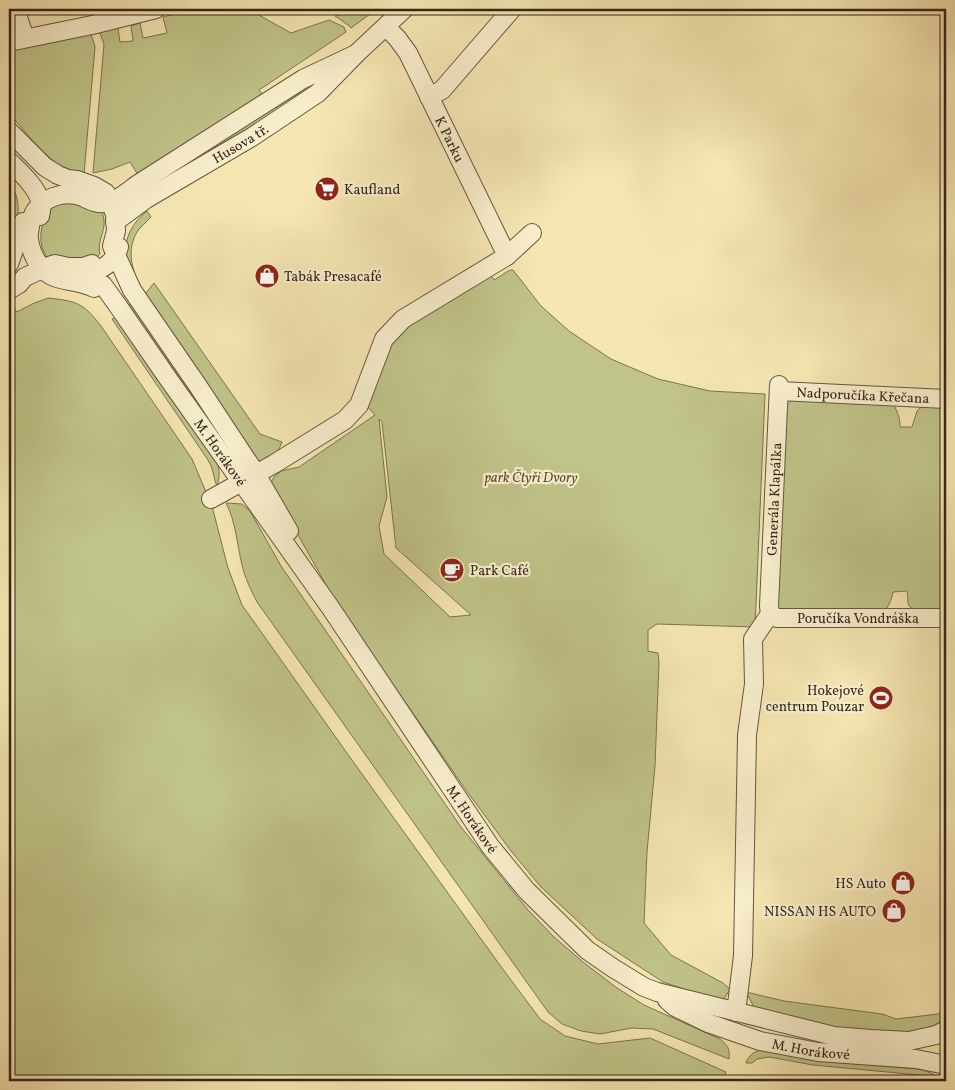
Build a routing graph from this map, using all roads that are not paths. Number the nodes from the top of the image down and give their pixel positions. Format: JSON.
{"nodes":[{"id":1,"x":15,"y":9,"type":"edge"},
{"id":2,"x":156,"y":9,"type":"edge"},
{"id":3,"x":404,"y":9,"type":"edge"},
{"id":4,"x":512,"y":9,"type":"edge"},
{"id":5,"x":386,"y":27,"type":"junction"},
{"id":6,"x":17,"y":40,"type":"edge"},
{"id":7,"x":356,"y":54,"type":"junction"},
{"id":8,"x":429,"y":97,"type":"junction"},
{"id":9,"x":9,"y":132,"type":"edge"},
{"id":10,"x":9,"y":138,"type":"edge"},
{"id":11,"x":9,"y":161,"type":"edge"},
{"id":12,"x":9,"y":169,"type":"edge"},
{"id":13,"x":61,"y":187,"type":"junction"},
{"id":14,"x":103,"y":198,"type":"junction"},
{"id":15,"x":36,"y":205,"type":"junction"},
{"id":16,"x":135,"y":207,"type":"junction"},
{"id":17,"x":116,"y":222,"type":"junction"},
{"id":18,"x":532,"y":233,"type":"dead end"},
{"id":19,"x":28,"y":240,"type":"junction"},
{"id":20,"x":111,"y":254,"type":"junction"},
{"id":21,"x":507,"y":256,"type":"junction"},
{"id":22,"x":9,"y":264,"type":"edge"},
{"id":23,"x":49,"y":270,"type":"junction"},
{"id":24,"x":81,"y":274,"type":"junction"},
{"id":25,"x":14,"y":287,"type":"edge"},
{"id":26,"x":111,"y":296,"type":"junction"},
{"id":27,"x":779,"y":388,"type":"joint"},
{"id":28,"x":946,"y":399,"type":"edge"},
{"id":29,"x":249,"y":478,"type":"junction"},
{"id":30,"x":212,"y":499,"type":"dead end"},
{"id":31,"x":770,"y":614,"type":"junction"},
{"id":32,"x":946,"y":618,"type":"edge"},
{"id":33,"x":657,"y":992,"type":"junction"},
{"id":34,"x":736,"y":1012,"type":"junction"},
{"id":35,"x":946,"y":1030,"type":"edge"},
{"id":36,"x":946,"y":1065,"type":"edge"}],
"edges":[{"from":1,"to":6,"type":"street"},
{"from":2,"to":6,"type":"street"},
{"from":3,"to":5,"type":"street","name":"Husova tř."},
{"from":4,"to":8,"type":"street"},
{"from":5,"to":7,"type":"street","name":"Husova tř."},
{"from":5,"to":8,"type":"street","name":"K Parku"},
{"from":7,"to":14,"type":"street","name":"Husova tř."},
{"from":7,"to":16,"type":"street","name":"Husova tř."},
{"from":8,"to":21,"type":"street","name":"K Parku"},
{"from":9,"to":14,"type":"street"},
{"from":10,"to":13,"type":"street"},
{"from":11,"to":15,"type":"street"},
{"from":12,"to":15,"type":"street"},
{"from":13,"to":14,"type":"street"},
{"from":13,"to":15,"type":"street"},
{"from":14,"to":15,"type":"street"},
{"from":14,"to":17,"type":"street"},
{"from":14,"to":20,"type":"street"},
{"from":15,"to":19,"type":"street"},
{"from":15,"to":22,"type":"street"},
{"from":15,"to":23,"type":"street"},
{"from":16,"to":17,"type":"street","name":"Husova tř."},
{"from":16,"to":20,"type":"street"},
{"from":17,"to":20,"type":"street"},
{"from":18,"to":21,"type":"street"},
{"from":19,"to":22,"type":"street"},
{"from":19,"to":23,"type":"street"},
{"from":20,"to":23,"type":"street"},
{"from":20,"to":24,"type":"street"},
{"from":20,"to":29,"type":"street","name":"M. Horákové"},
{"from":21,"to":29,"type":"street"},
{"from":23,"to":24,"type":"street"},
{"from":23,"to":25,"type":"street"},
{"from":23,"to":26,"type":"street"},
{"from":24,"to":26,"type":"street","name":"M. Horákové"},
{"from":26,"to":29,"type":"street","name":"M. Horákové"},
{"from":27,"to":28,"type":"street","name":"Nadporučíka Křečana"},
{"from":27,"to":31,"type":"street","name":"Generála Klapálka"},
{"from":29,"to":30,"type":"street"},
{"from":29,"to":33,"type":"street","name":"M. Horákové"},
{"from":31,"to":32,"type":"street","name":"Poručíka Vondráška"},
{"from":31,"to":34,"type":"street"},
{"from":33,"to":34,"type":"street","name":"M. Horákové"},
{"from":33,"to":36,"type":"street","name":"M. Horákové"},
{"from":34,"to":35,"type":"street","name":"M. Horákové"}]}
